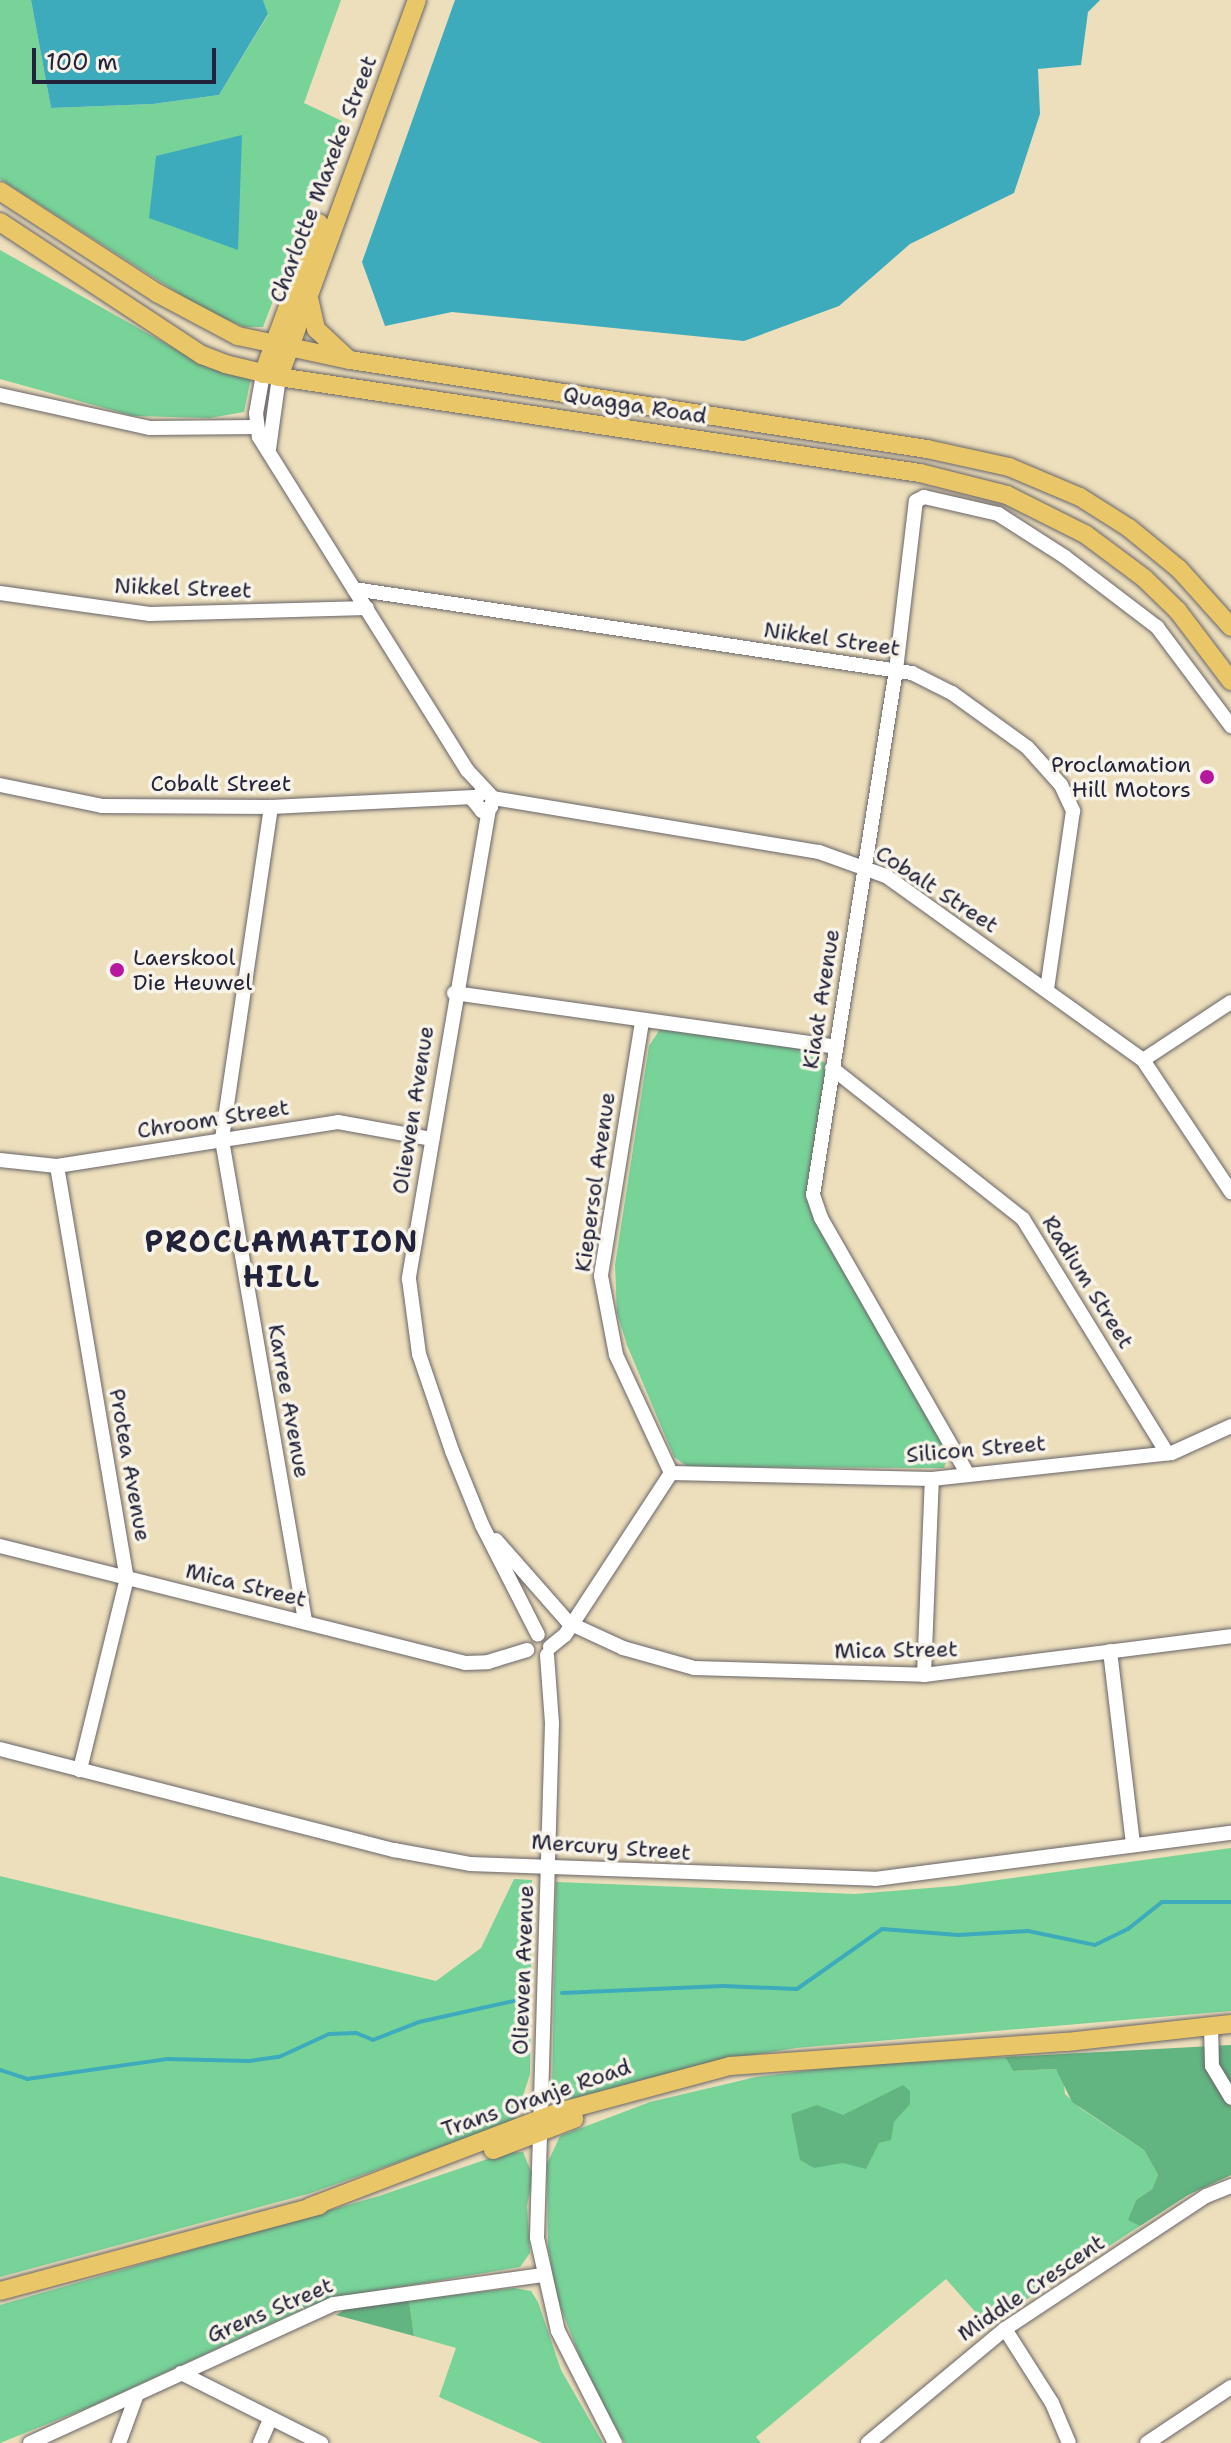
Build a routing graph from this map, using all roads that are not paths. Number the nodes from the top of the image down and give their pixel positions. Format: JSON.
{"nodes":[{"id":1,"x":404,"y":0,"type":"edge"},
{"id":2,"x":417,"y":0,"type":"edge"},
{"id":3,"x":0,"y":191,"type":"edge"},
{"id":4,"x":0,"y":222,"type":"edge"},
{"id":5,"x":309,"y":287,"type":"junction"},
{"id":6,"x":279,"y":344,"type":"junction"},
{"id":7,"x":350,"y":360,"type":"junction"},
{"id":8,"x":271,"y":375,"type":"junction"},
{"id":9,"x":0,"y":395,"type":"edge"},
{"id":10,"x":256,"y":427,"type":"junction"},
{"id":11,"x":269,"y":449,"type":"junction"},
{"id":12,"x":354,"y":589,"type":"junction"},
{"id":13,"x":0,"y":593,"type":"edge"},
{"id":14,"x":367,"y":608,"type":"junction"},
{"id":15,"x":1231,"y":627,"type":"edge"},
{"id":16,"x":896,"y":670,"type":"junction"},
{"id":17,"x":1231,"y":681,"type":"edge"},
{"id":18,"x":1231,"y":726,"type":"edge"},
{"id":19,"x":0,"y":785,"type":"edge"},
{"id":20,"x":483,"y":802,"type":"junction"},
{"id":21,"x":271,"y":807,"type":"junction"},
{"id":22,"x":864,"y":866,"type":"junction"},
{"id":23,"x":1047,"y":989,"type":"junction"},
{"id":24,"x":454,"y":993,"type":"junction"},
{"id":25,"x":1231,"y":1002,"type":"edge"},
{"id":26,"x":642,"y":1022,"type":"junction"},
{"id":27,"x":836,"y":1047,"type":"junction"},
{"id":28,"x":1143,"y":1060,"type":"junction"},
{"id":29,"x":832,"y":1068,"type":"junction"},
{"id":30,"x":432,"y":1139,"type":"junction"},
{"id":31,"x":222,"y":1140,"type":"junction"},
{"id":32,"x":0,"y":1160,"type":"edge"},
{"id":33,"x":57,"y":1166,"type":"junction"},
{"id":34,"x":1231,"y":1192,"type":"edge"},
{"id":35,"x":1231,"y":1426,"type":"edge"},
{"id":36,"x":1167,"y":1453,"type":"junction"},
{"id":37,"x":671,"y":1473,"type":"junction"},
{"id":38,"x":967,"y":1473,"type":"junction"},
{"id":39,"x":932,"y":1479,"type":"junction"},
{"id":40,"x":482,"y":1525,"type":"junction"},
{"id":41,"x":0,"y":1546,"type":"edge"},
{"id":42,"x":127,"y":1578,"type":"junction"},
{"id":43,"x":305,"y":1622,"type":"junction"},
{"id":44,"x":569,"y":1623,"type":"junction"},
{"id":45,"x":1231,"y":1636,"type":"edge"},
{"id":46,"x":539,"y":1646,"type":"junction"},
{"id":47,"x":1110,"y":1651,"type":"junction"},
{"id":48,"x":924,"y":1675,"type":"junction"},
{"id":49,"x":0,"y":1749,"type":"edge"},
{"id":50,"x":80,"y":1770,"type":"junction"},
{"id":51,"x":1231,"y":1833,"type":"edge"},
{"id":52,"x":1133,"y":1844,"type":"junction"},
{"id":53,"x":548,"y":1863,"type":"junction"},
{"id":54,"x":1231,"y":2024,"type":"edge"},
{"id":55,"x":1211,"y":2025,"type":"junction"},
{"id":56,"x":1231,"y":2098,"type":"edge"},
{"id":57,"x":541,"y":2125,"type":"junction"},
{"id":58,"x":1231,"y":2186,"type":"edge"},
{"id":59,"x":543,"y":2275,"type":"junction"},
{"id":60,"x":0,"y":2291,"type":"edge"},
{"id":61,"x":1005,"y":2329,"type":"junction"},
{"id":62,"x":181,"y":2373,"type":"junction"},
{"id":63,"x":1231,"y":2387,"type":"edge"},
{"id":64,"x":137,"y":2394,"type":"junction"},
{"id":65,"x":270,"y":2420,"type":"junction"},
{"id":66,"x":30,"y":2443,"type":"edge"},
{"id":67,"x":119,"y":2443,"type":"edge"},
{"id":68,"x":260,"y":2443,"type":"edge"},
{"id":69,"x":321,"y":2443,"type":"edge"},
{"id":70,"x":615,"y":2443,"type":"edge"},
{"id":71,"x":868,"y":2443,"type":"edge"},
{"id":72,"x":1069,"y":2443,"type":"edge"},
{"id":73,"x":1147,"y":2443,"type":"edge"}],
"edges":[{"from":1,"to":6,"type":"main road","name":"Charlotte Maxeke Street"},
{"from":2,"to":5,"type":"main road","name":"Charlotte Maxeke Street"},
{"from":3,"to":6,"type":"main road","name":"Quagga Road"},
{"from":4,"to":8,"type":"main road","name":"Quagga Road"},
{"from":5,"to":6,"type":"main road","name":"Charlotte Maxeke Street"},
{"from":5,"to":7,"type":"main road"},
{"from":6,"to":7,"type":"main road","name":"Quagga Road"},
{"from":6,"to":8,"type":"main road","name":"Charlotte Maxeke Street"},
{"from":7,"to":15,"type":"main road","name":"Quagga Road"},
{"from":8,"to":10,"type":"street"},
{"from":8,"to":11,"type":"street"},
{"from":8,"to":17,"type":"main road","name":"Quagga Road"},
{"from":9,"to":10,"type":"street"},
{"from":10,"to":11,"type":"street"},
{"from":11,"to":12,"type":"street"},
{"from":12,"to":14,"type":"street"},
{"from":12,"to":16,"type":"street","name":"Nikkel Street"},
{"from":13,"to":14,"type":"street","name":"Nikkel Street"},
{"from":14,"to":20,"type":"street"},
{"from":16,"to":18,"type":"street","name":"Kiaat Avenue"},
{"from":16,"to":22,"type":"street","name":"Kiaat Avenue"},
{"from":16,"to":23,"type":"street","name":"Nikkel Street"},
{"from":19,"to":21,"type":"street","name":"Cobalt Street"},
{"from":20,"to":21,"type":"street","name":"Cobalt Street"},
{"from":20,"to":22,"type":"street","name":"Cobalt Street"},
{"from":20,"to":24,"type":"street","name":"Oliewen Avenue"},
{"from":21,"to":31,"type":"street","name":"Karree Avenue"},
{"from":22,"to":23,"type":"street","name":"Cobalt Street"},
{"from":22,"to":27,"type":"street","name":"Kiaat Avenue"},
{"from":23,"to":28,"type":"street","name":"Cobalt Street"},
{"from":24,"to":26,"type":"street"},
{"from":24,"to":30,"type":"street","name":"Oliewen Avenue"},
{"from":25,"to":28,"type":"street"},
{"from":26,"to":27,"type":"street"},
{"from":26,"to":37,"type":"street","name":"Kiepersol Avenue"},
{"from":27,"to":29,"type":"street","name":"Kiaat Avenue"},
{"from":28,"to":34,"type":"street","name":"Cobalt Street"},
{"from":29,"to":36,"type":"street","name":"Radium Street"},
{"from":29,"to":38,"type":"street","name":"Kiaat Avenue"},
{"from":30,"to":31,"type":"street","name":"Chroom Street"},
{"from":30,"to":40,"type":"street","name":"Oliewen Avenue"},
{"from":31,"to":33,"type":"street","name":"Chroom Street"},
{"from":31,"to":43,"type":"street","name":"Karree Avenue"},
{"from":32,"to":33,"type":"street","name":"Chroom Street"},
{"from":33,"to":42,"type":"street","name":"Protea Avenue"},
{"from":35,"to":36,"type":"street","name":"Silicon Street"},
{"from":36,"to":38,"type":"street","name":"Silicon Street"},
{"from":37,"to":39,"type":"street","name":"Silicon Street"},
{"from":37,"to":44,"type":"street"},
{"from":38,"to":39,"type":"street","name":"Silicon Street"},
{"from":39,"to":48,"type":"street"},
{"from":40,"to":44,"type":"street","name":"Oliewen Avenue"},
{"from":40,"to":46,"type":"street","name":"Oliewen Avenue"},
{"from":41,"to":42,"type":"street","name":"Mica Street"},
{"from":42,"to":43,"type":"street","name":"Mica Street"},
{"from":42,"to":50,"type":"street","name":"Protea Avenue"},
{"from":43,"to":46,"type":"street","name":"Mica Street"},
{"from":44,"to":46,"type":"street"},
{"from":44,"to":48,"type":"street","name":"Mica Street"},
{"from":45,"to":47,"type":"street","name":"Mica Street"},
{"from":46,"to":53,"type":"street","name":"Oliewen Avenue"},
{"from":47,"to":48,"type":"street","name":"Mica Street"},
{"from":47,"to":52,"type":"street"},
{"from":49,"to":50,"type":"street","name":"Mercury Street"},
{"from":50,"to":53,"type":"street","name":"Mercury Street"},
{"from":51,"to":52,"type":"street","name":"Mercury Street"},
{"from":52,"to":53,"type":"street","name":"Mercury Street"},
{"from":53,"to":57,"type":"street","name":"Oliewen Avenue"},
{"from":54,"to":55,"type":"main road","name":"Trans Oranje Road"},
{"from":55,"to":56,"type":"street"},
{"from":55,"to":57,"type":"main road","name":"Trans Oranje Road"},
{"from":57,"to":59,"type":"street"},
{"from":57,"to":60,"type":"main road","name":"Trans Oranje Road"},
{"from":58,"to":61,"type":"street","name":"Middle Crescent"},
{"from":59,"to":62,"type":"street","name":"Grens Street"},
{"from":59,"to":70,"type":"street"},
{"from":61,"to":71,"type":"street","name":"Middle Crescent"},
{"from":61,"to":72,"type":"street"},
{"from":62,"to":64,"type":"street","name":"Grens Street"},
{"from":62,"to":65,"type":"street"},
{"from":63,"to":73,"type":"street"},
{"from":64,"to":66,"type":"street","name":"Grens Street"},
{"from":64,"to":67,"type":"street"},
{"from":65,"to":68,"type":"street"},
{"from":65,"to":69,"type":"street"}]}
